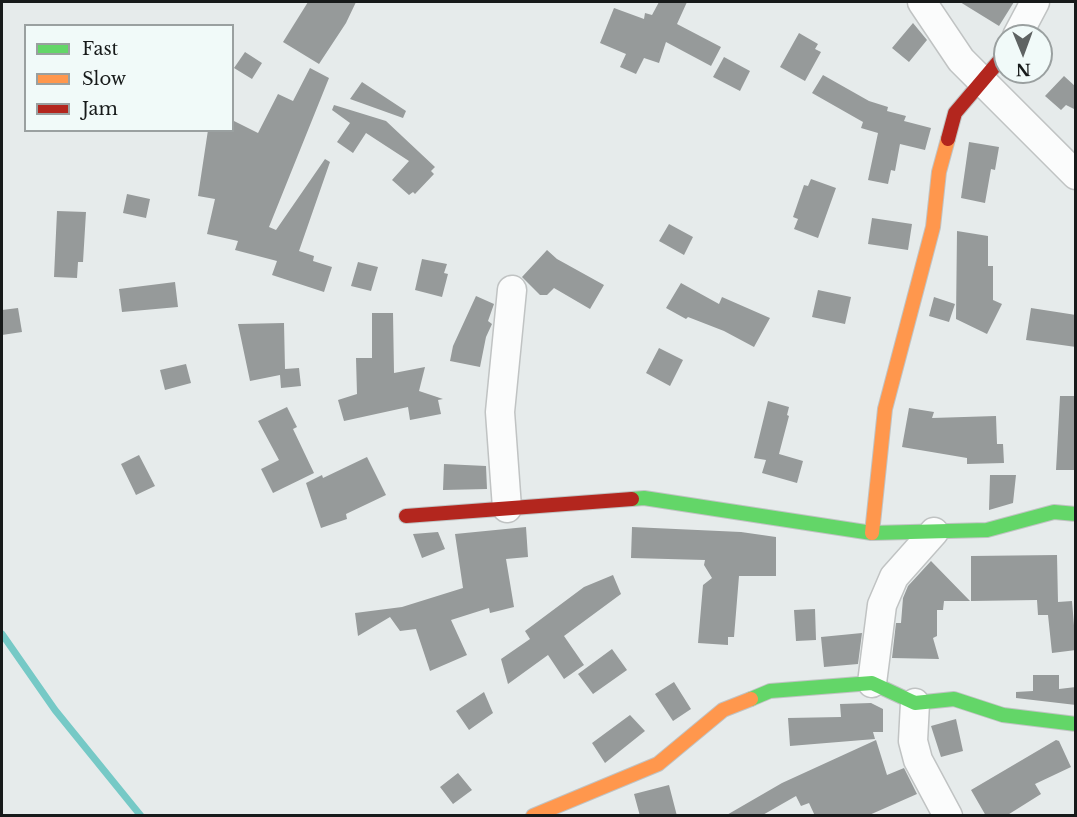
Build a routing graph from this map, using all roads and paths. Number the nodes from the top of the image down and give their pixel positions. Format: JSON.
{"nodes":[{"id":1,"x":922,"y":2,"type":"edge"},
{"id":2,"x":1035,"y":2,"type":"edge"},
{"id":3,"x":1023,"y":24,"type":"edge"},
{"id":4,"x":993,"y":68,"type":"edge"},
{"id":5,"x":982,"y":80,"type":"junction"},
{"id":6,"x":1076,"y":175,"type":"edge"},
{"id":7,"x":512,"y":290,"type":"dead end"},
{"id":8,"x":507,"y":508,"type":"junction"},
{"id":9,"x":1076,"y":514,"type":"edge"},
{"id":10,"x":406,"y":516,"type":"dead end"},
{"id":11,"x":934,"y":532,"type":"junction"},
{"id":12,"x":872,"y":534,"type":"junction"},
{"id":13,"x":872,"y":683,"type":"junction"},
{"id":14,"x":915,"y":703,"type":"junction"},
{"id":15,"x":1076,"y":724,"type":"edge"},
{"id":16,"x":533,"y":816,"type":"edge"},
{"id":17,"x":948,"y":816,"type":"edge"}],
"edges":[{"from":1,"to":5,"type":"street"},
{"from":2,"to":3,"type":"street"},
{"from":4,"to":5,"type":"street"},
{"from":5,"to":6,"type":"street"},
{"from":5,"to":12,"type":"street"},
{"from":7,"to":8,"type":"street"},
{"from":8,"to":10,"type":"street"},
{"from":8,"to":12,"type":"street"},
{"from":9,"to":11,"type":"street"},
{"from":11,"to":12,"type":"street"},
{"from":11,"to":13,"type":"street"},
{"from":13,"to":14,"type":"street"},
{"from":13,"to":16,"type":"street"},
{"from":14,"to":15,"type":"street"},
{"from":14,"to":17,"type":"street"}]}
